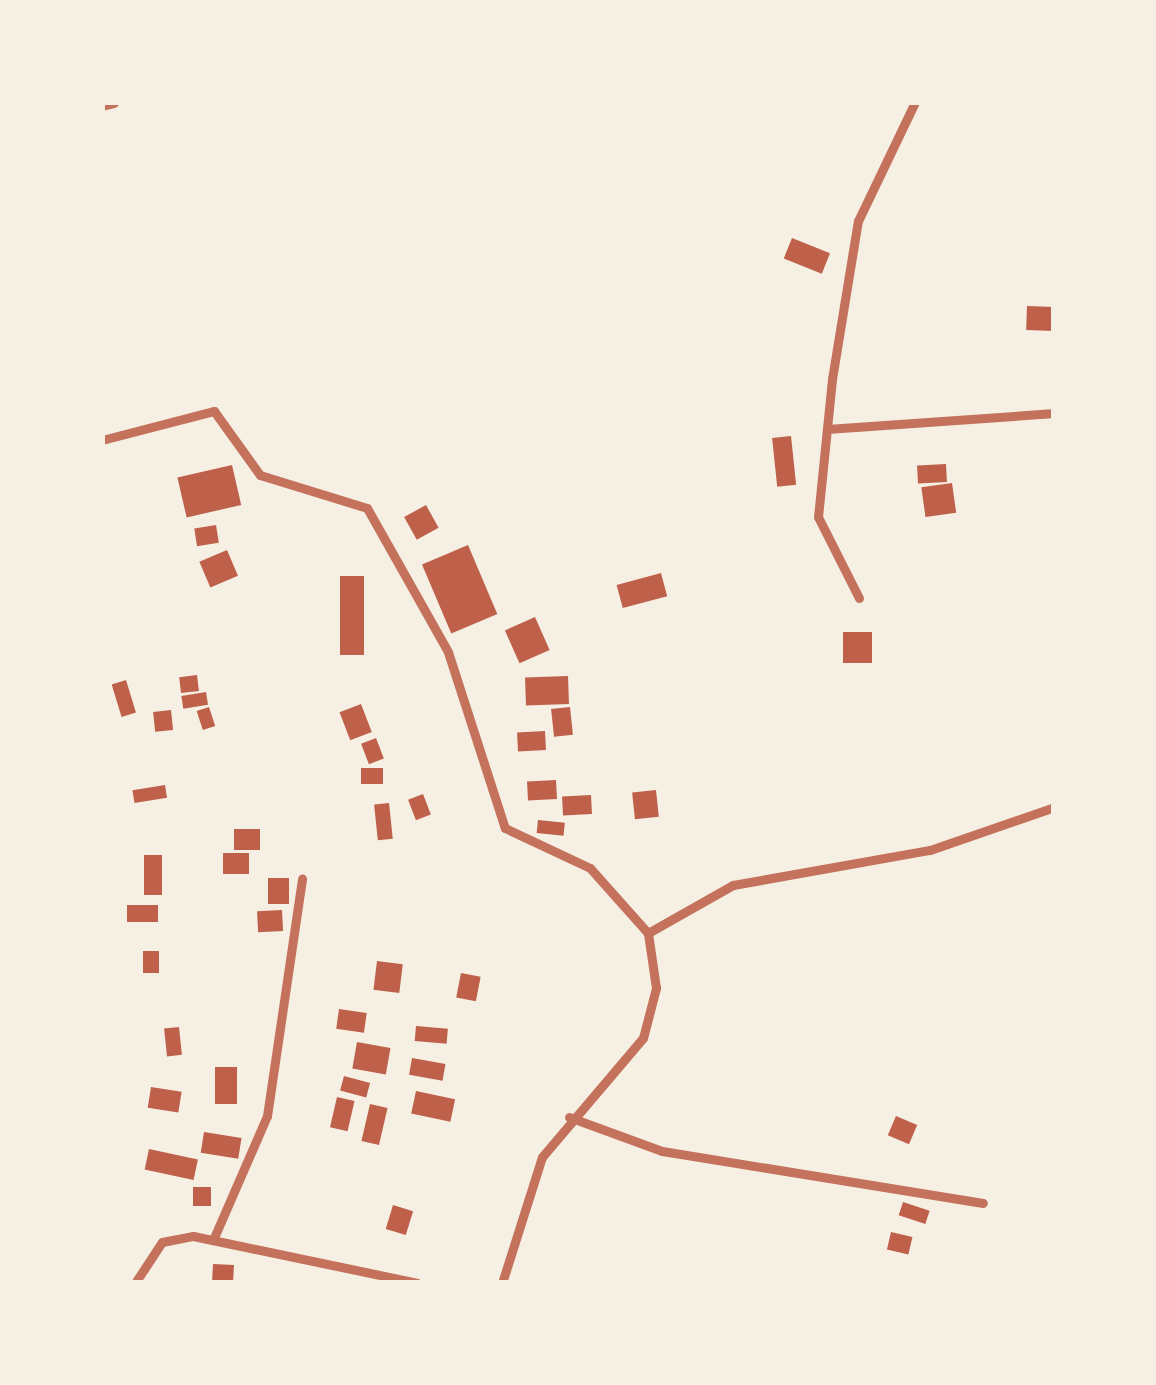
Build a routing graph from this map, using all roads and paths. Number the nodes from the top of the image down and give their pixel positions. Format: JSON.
{"nodes":[{"id":1,"x":114,"y":102,"type":"edge"},
{"id":2,"x":915,"y":102,"type":"edge"},
{"id":3,"x":102,"y":105,"type":"edge"},
{"id":4,"x":1054,"y":413,"type":"edge"},
{"id":5,"x":827,"y":429,"type":"junction"},
{"id":6,"x":102,"y":440,"type":"edge"},
{"id":7,"x":859,"y":598,"type":"dead end"},
{"id":8,"x":1054,"y":807,"type":"edge"},
{"id":9,"x":302,"y":879,"type":"dead end"},
{"id":10,"x":648,"y":933,"type":"junction"},
{"id":11,"x":569,"y":1118,"type":"junction"},
{"id":12,"x":983,"y":1203,"type":"dead end"},
{"id":13,"x":213,"y":1240,"type":"junction"},
{"id":14,"x":135,"y":1283,"type":"edge"},
{"id":15,"x":417,"y":1283,"type":"edge"},
{"id":16,"x":502,"y":1283,"type":"edge"}],
"edges":[{"from":1,"to":3,"type":"street"},
{"from":2,"to":5,"type":"street"},
{"from":4,"to":5,"type":"street"},
{"from":5,"to":7,"type":"street"},
{"from":6,"to":10,"type":"street"},
{"from":8,"to":10,"type":"street"},
{"from":9,"to":13,"type":"street"},
{"from":10,"to":11,"type":"street"},
{"from":11,"to":12,"type":"street"},
{"from":11,"to":16,"type":"street"},
{"from":13,"to":14,"type":"street"},
{"from":13,"to":15,"type":"street"}]}
